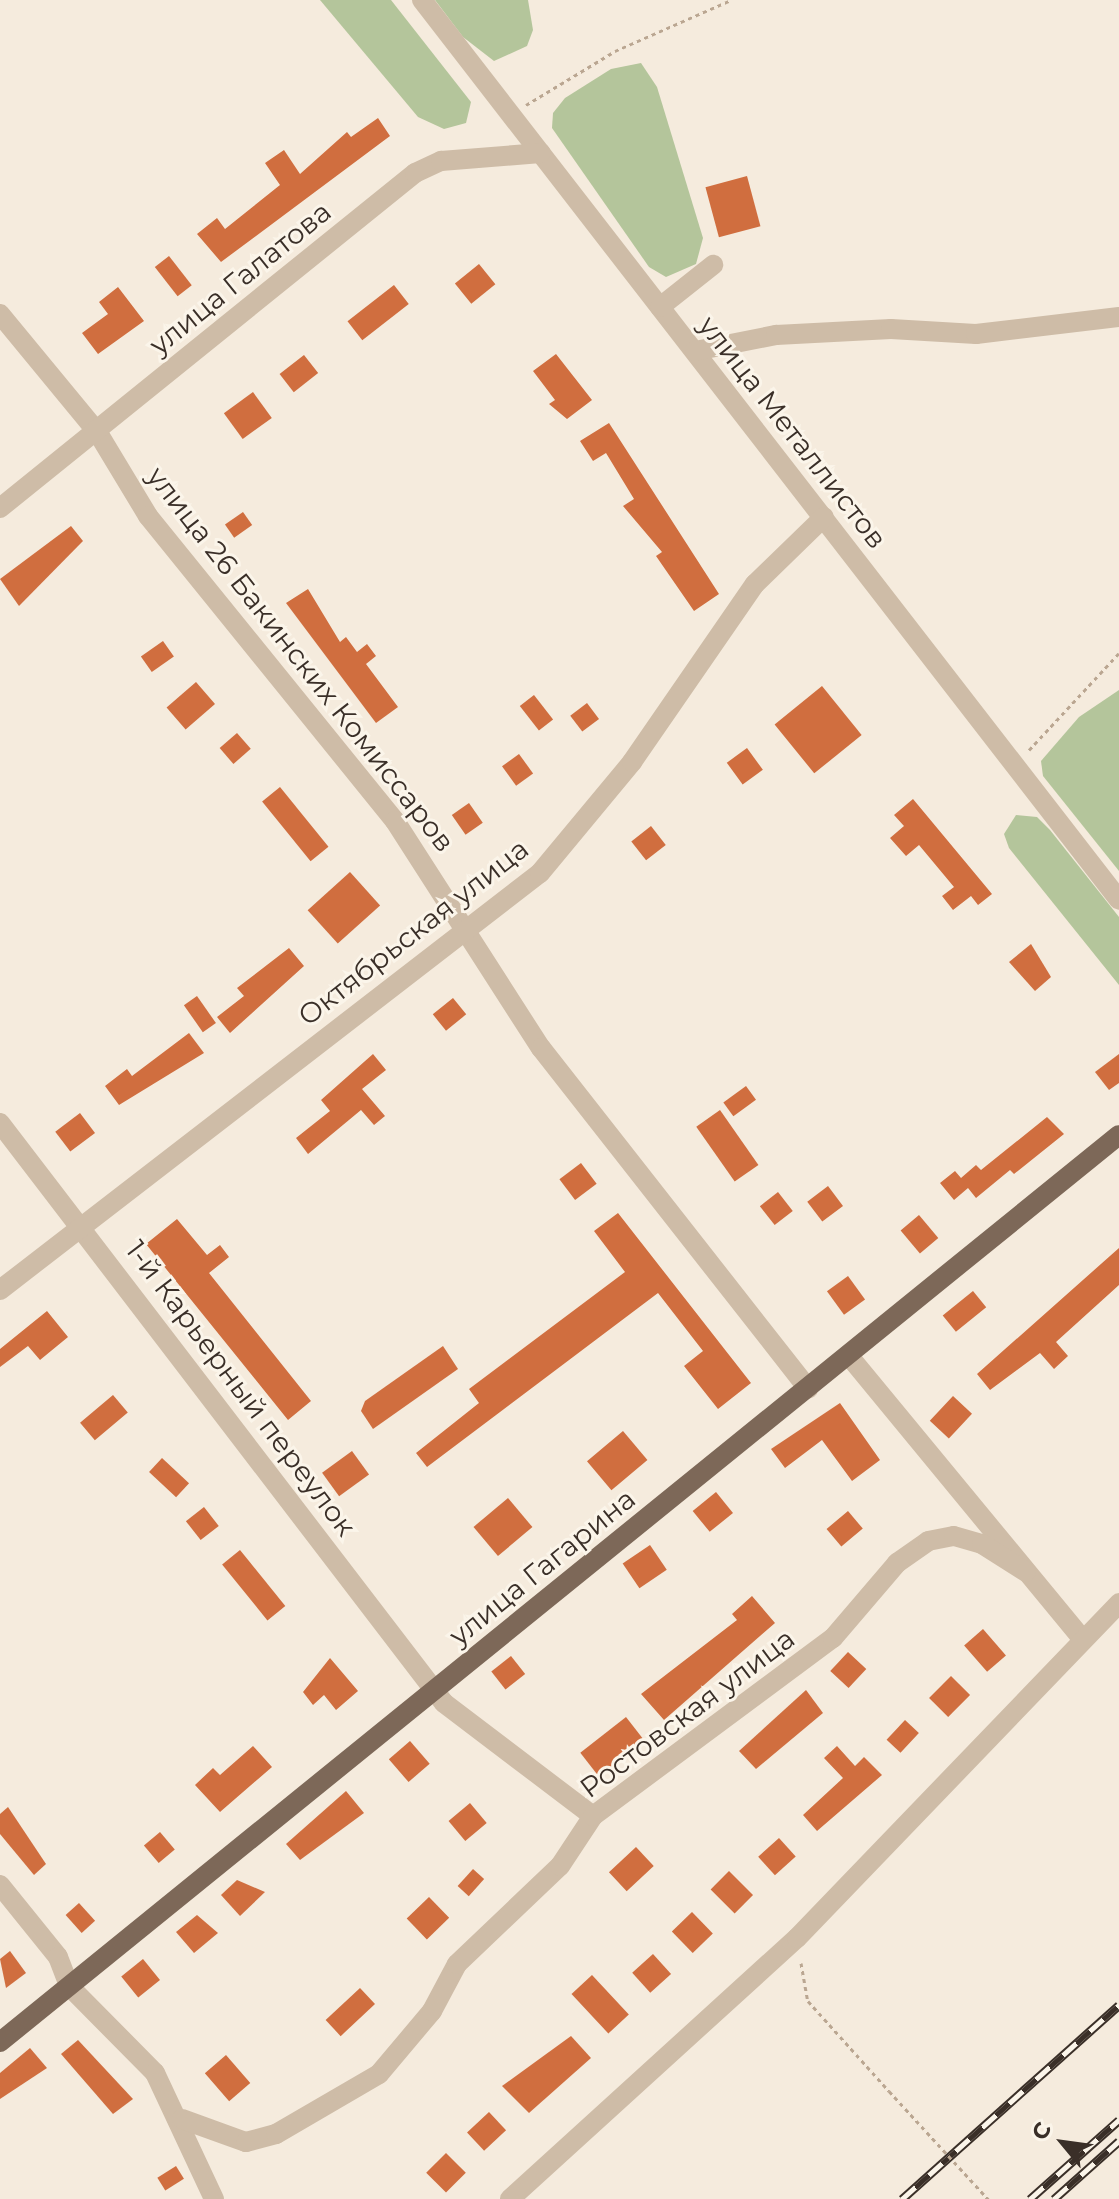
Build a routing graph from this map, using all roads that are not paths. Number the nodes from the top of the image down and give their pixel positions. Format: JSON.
{"nodes":[{"id":1,"x":422,"y":0,"type":"edge"},
{"id":2,"x":541,"y":153,"type":"junction"},
{"id":3,"x":713,"y":265,"type":"dead end"},
{"id":4,"x":660,"y":307,"type":"junction"},
{"id":5,"x":0,"y":314,"type":"edge"},
{"id":6,"x":1119,"y":317,"type":"edge"},
{"id":7,"x":695,"y":351,"type":"junction"},
{"id":8,"x":98,"y":433,"type":"junction"},
{"id":9,"x":0,"y":508,"type":"edge"},
{"id":10,"x":824,"y":517,"type":"junction"},
{"id":11,"x":1119,"y":900,"type":"edge"},
{"id":12,"x":461,"y":927,"type":"junction"},
{"id":13,"x":0,"y":1123,"type":"edge"},
{"id":14,"x":1119,"y":1135,"type":"edge"},
{"id":15,"x":87,"y":1229,"type":"junction"},
{"id":16,"x":0,"y":1290,"type":"edge"},
{"id":17,"x":849,"y":1356,"type":"junction"},
{"id":18,"x":808,"y":1389,"type":"junction"},
{"id":19,"x":1026,"y":1572,"type":"junction"},
{"id":20,"x":1119,"y":1603,"type":"edge"},
{"id":21,"x":1083,"y":1640,"type":"junction"},
{"id":22,"x":433,"y":1690,"type":"junction"},
{"id":23,"x":593,"y":1816,"type":"junction"},
{"id":24,"x":0,"y":1885,"type":"edge"},
{"id":25,"x":69,"y":1986,"type":"junction"},
{"id":26,"x":0,"y":2042,"type":"edge"},
{"id":27,"x":182,"y":2119,"type":"junction"},
{"id":28,"x":214,"y":2199,"type":"edge"},
{"id":29,"x":510,"y":2199,"type":"edge"}],
"edges":[{"from":1,"to":2,"type":"street","name":"улица Металлистов"},
{"from":2,"to":4,"type":"street","name":"улица Металлистов"},
{"from":2,"to":8,"type":"street","name":"улица Галатова"},
{"from":3,"to":4,"type":"street"},
{"from":4,"to":7,"type":"street","name":"улица Металлистов"},
{"from":5,"to":8,"type":"street","name":"улица 26 Бакинских Комиссаров"},
{"from":6,"to":7,"type":"street"},
{"from":7,"to":10,"type":"street","name":"улица Металлистов"},
{"from":8,"to":9,"type":"street","name":"улица Галатова"},
{"from":8,"to":12,"type":"street","name":"улица 26 Бакинских Комиссаров"},
{"from":10,"to":11,"type":"street","name":"улица Металлистов"},
{"from":10,"to":12,"type":"street","name":"Октябрьская улица"},
{"from":12,"to":15,"type":"street","name":"Октябрьская улица"},
{"from":12,"to":18,"type":"street","name":"улица 26 Бакинских Комиссаров"},
{"from":13,"to":15,"type":"street","name":"1-й Карьерный переулок"},
{"from":14,"to":17,"type":"main road","name":"улица Гагарина"},
{"from":15,"to":16,"type":"street","name":"Октябрьская улица"},
{"from":15,"to":22,"type":"street","name":"1-й Карьерный переулок"},
{"from":17,"to":18,"type":"main road","name":"улица Гагарина"},
{"from":17,"to":19,"type":"street"},
{"from":18,"to":22,"type":"main road","name":"улица Гагарина"},
{"from":19,"to":21,"type":"street"},
{"from":19,"to":23,"type":"street","name":"Ростовская улица"},
{"from":20,"to":21,"type":"street"},
{"from":21,"to":29,"type":"street"},
{"from":22,"to":23,"type":"street","name":"1-й Карьерный переулок"},
{"from":22,"to":25,"type":"main road","name":"улица Гагарина"},
{"from":23,"to":27,"type":"street","name":"Ростовская улица"},
{"from":24,"to":25,"type":"street"},
{"from":25,"to":26,"type":"main road","name":"улица Гагарина"},
{"from":25,"to":27,"type":"street"},
{"from":27,"to":28,"type":"street"}]}
